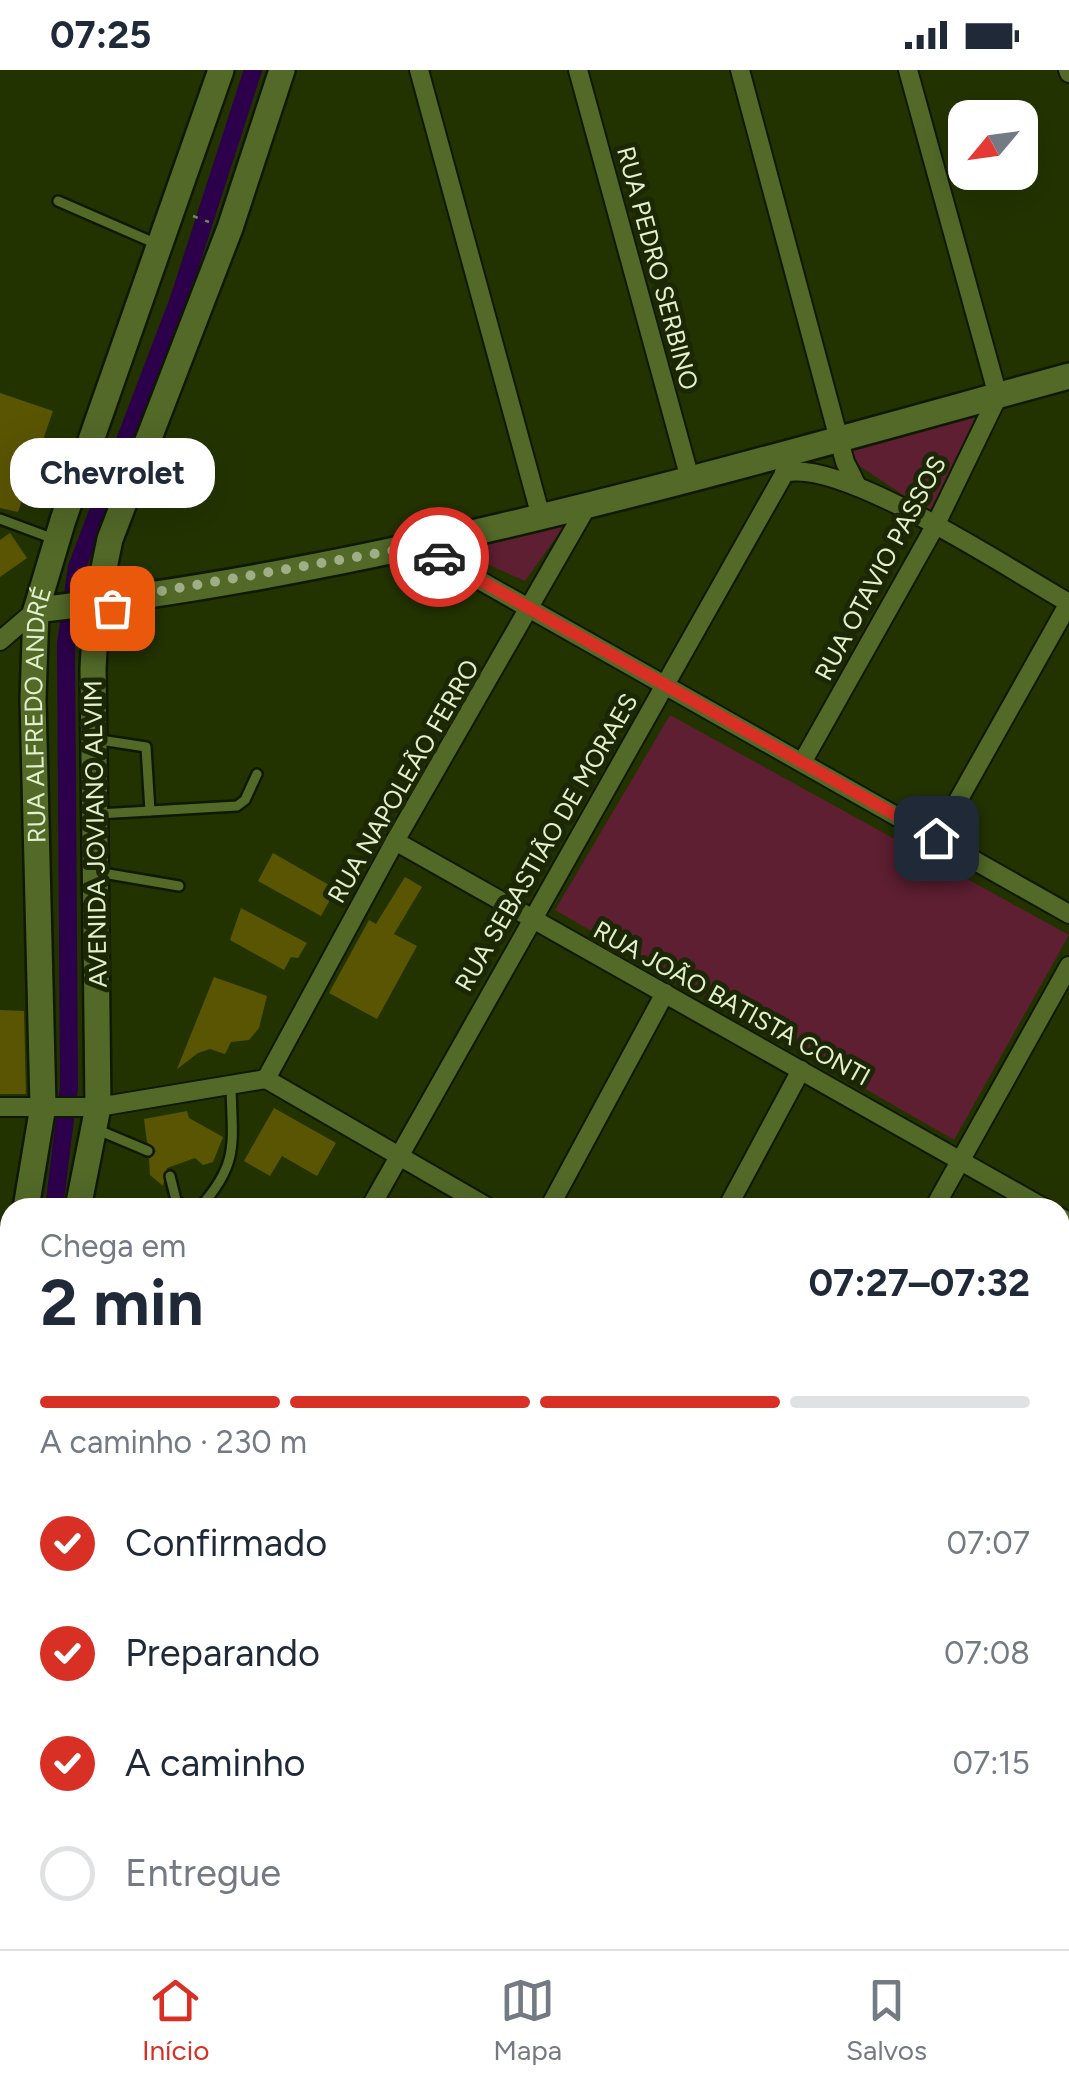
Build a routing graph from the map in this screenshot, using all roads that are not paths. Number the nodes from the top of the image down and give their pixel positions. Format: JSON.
{"nodes":[{"id":1,"x":221,"y":70,"type":"edge"},
{"id":2,"x":282,"y":70,"type":"edge"},
{"id":3,"x":418,"y":70,"type":"edge"},
{"id":4,"x":578,"y":70,"type":"edge"},
{"id":5,"x":740,"y":70,"type":"edge"},
{"id":6,"x":908,"y":70,"type":"edge"},
{"id":7,"x":58,"y":201,"type":"dead end"},
{"id":8,"x":161,"y":246,"type":"junction"},
{"id":9,"x":1069,"y":376,"type":"edge"},
{"id":10,"x":998,"y":396,"type":"junction"},
{"id":11,"x":840,"y":438,"type":"junction"},
{"id":12,"x":791,"y":462,"type":"junction"},
{"id":13,"x":690,"y":480,"type":"junction"},
{"id":14,"x":856,"y":484,"type":"junction"},
{"id":15,"x":586,"y":508,"type":"junction"},
{"id":16,"x":541,"y":518,"type":"junction"},
{"id":17,"x":0,"y":520,"type":"edge"},
{"id":18,"x":934,"y":528,"type":"junction"},
{"id":19,"x":57,"y":540,"type":"junction"},
{"id":20,"x":419,"y":546,"type":"junction"},
{"id":21,"x":104,"y":565,"type":"junction"},
{"id":22,"x":127,"y":597,"type":"junction"},
{"id":23,"x":1069,"y":603,"type":"edge"},
{"id":24,"x":89,"y":604,"type":"junction"},
{"id":25,"x":43,"y":609,"type":"junction"},
{"id":26,"x":530,"y":609,"type":"junction"},
{"id":27,"x":95,"y":635,"type":"junction"},
{"id":28,"x":0,"y":641,"type":"edge"},
{"id":29,"x":665,"y":684,"type":"junction"},
{"id":30,"x":94,"y":739,"type":"junction"},
{"id":31,"x":803,"y":762,"type":"junction"},
{"id":32,"x":257,"y":774,"type":"dead end"},
{"id":33,"x":150,"y":811,"type":"junction"},
{"id":34,"x":95,"y":814,"type":"junction"},
{"id":35,"x":936,"y":838,"type":"junction"},
{"id":36,"x":395,"y":841,"type":"junction"},
{"id":37,"x":94,"y":872,"type":"junction"},
{"id":38,"x":178,"y":886,"type":"dead end"},
{"id":39,"x":1069,"y":914,"type":"edge"},
{"id":40,"x":530,"y":917,"type":"junction"},
{"id":41,"x":1069,"y":966,"type":"edge"},
{"id":42,"x":665,"y":993,"type":"junction"},
{"id":43,"x":801,"y":1070,"type":"junction"},
{"id":44,"x":266,"y":1079,"type":"junction"},
{"id":45,"x":231,"y":1085,"type":"junction"},
{"id":46,"x":47,"y":1106,"type":"junction"},
{"id":47,"x":0,"y":1108,"type":"edge"},
{"id":48,"x":92,"y":1114,"type":"junction"},
{"id":49,"x":148,"y":1151,"type":"dead end"},
{"id":50,"x":401,"y":1155,"type":"junction"},
{"id":51,"x":959,"y":1160,"type":"junction"},
{"id":52,"x":170,"y":1176,"type":"dead end"},
{"id":53,"x":28,"y":1198,"type":"edge"},
{"id":54,"x":79,"y":1198,"type":"edge"},
{"id":55,"x":176,"y":1198,"type":"edge"},
{"id":56,"x":208,"y":1198,"type":"edge"},
{"id":57,"x":376,"y":1198,"type":"edge"},
{"id":58,"x":472,"y":1198,"type":"edge"},
{"id":59,"x":555,"y":1198,"type":"edge"},
{"id":60,"x":733,"y":1198,"type":"edge"},
{"id":61,"x":939,"y":1198,"type":"edge"},
{"id":62,"x":1026,"y":1198,"type":"edge"}],
"edges":[{"from":1,"to":8,"type":"main road","name":"RUA ALFREDO ANDRÉ"},
{"from":2,"to":21,"type":"main road","name":"AVENIDA JOVIANO ALVIM"},
{"from":3,"to":16,"type":"street"},
{"from":4,"to":13,"type":"street","name":"RUA PEDRO SERBINO"},
{"from":5,"to":11,"type":"street"},
{"from":6,"to":10,"type":"street"},
{"from":7,"to":8,"type":"lane"},
{"from":8,"to":19,"type":"main road","name":"RUA ALFREDO ANDRÉ"},
{"from":9,"to":10,"type":"main road"},
{"from":10,"to":11,"type":"main road"},
{"from":10,"to":18,"type":"street","name":"RUA OTAVIO PASSOS"},
{"from":11,"to":12,"type":"main road"},
{"from":11,"to":14,"type":"street"},
{"from":12,"to":13,"type":"main road"},
{"from":12,"to":14,"type":"street"},
{"from":12,"to":29,"type":"street","name":"RUA SEBASTIÃO DE MORAES"},
{"from":13,"to":15,"type":"main road"},
{"from":14,"to":18,"type":"street"},
{"from":15,"to":16,"type":"main road"},
{"from":15,"to":26,"type":"street","name":"RUA NAPOLEÃO FERRO"},
{"from":16,"to":20,"type":"main road"},
{"from":17,"to":19,"type":"lane"},
{"from":18,"to":23,"type":"street"},
{"from":18,"to":31,"type":"street","name":"RUA OTAVIO PASSOS"},
{"from":19,"to":25,"type":"main road","name":"RUA ALFREDO ANDRÉ"},
{"from":20,"to":22,"type":"main road"},
{"from":20,"to":26,"type":"street"},
{"from":21,"to":22,"type":"main road"},
{"from":21,"to":24,"type":"main road","name":"AVENIDA JOVIANO ALVIM"},
{"from":22,"to":24,"type":"main road"},
{"from":22,"to":27,"type":"main road"},
{"from":23,"to":35,"type":"street"},
{"from":24,"to":25,"type":"main road"},
{"from":24,"to":27,"type":"main road","name":"AVENIDA JOVIANO ALVIM"},
{"from":25,"to":28,"type":"street"},
{"from":25,"to":46,"type":"main road","name":"RUA ALFREDO ANDRÉ"},
{"from":26,"to":29,"type":"street"},
{"from":26,"to":36,"type":"street","name":"RUA NAPOLEÃO FERRO"},
{"from":27,"to":30,"type":"main road","name":"AVENIDA JOVIANO ALVIM"},
{"from":29,"to":31,"type":"street"},
{"from":29,"to":40,"type":"street","name":"RUA SEBASTIÃO DE MORAES"},
{"from":30,"to":33,"type":"lane"},
{"from":30,"to":34,"type":"main road","name":"AVENIDA JOVIANO ALVIM"},
{"from":31,"to":35,"type":"street"},
{"from":32,"to":33,"type":"lane"},
{"from":33,"to":34,"type":"lane"},
{"from":34,"to":37,"type":"main road","name":"AVENIDA JOVIANO ALVIM"},
{"from":35,"to":39,"type":"street"},
{"from":36,"to":40,"type":"street","name":"RUA JOÃO BATISTA CONTI"},
{"from":36,"to":44,"type":"street","name":"RUA NAPOLEÃO FERRO"},
{"from":37,"to":38,"type":"lane"},
{"from":37,"to":48,"type":"main road","name":"AVENIDA JOVIANO ALVIM"},
{"from":40,"to":42,"type":"street","name":"RUA JOÃO BATISTA CONTI"},
{"from":40,"to":50,"type":"street","name":"RUA SEBASTIÃO DE MORAES"},
{"from":41,"to":51,"type":"street"},
{"from":42,"to":43,"type":"street","name":"RUA JOÃO BATISTA CONTI"},
{"from":42,"to":59,"type":"street"},
{"from":43,"to":51,"type":"street","name":"RUA JOÃO BATISTA CONTI"},
{"from":43,"to":60,"type":"street"},
{"from":44,"to":45,"type":"street"},
{"from":44,"to":50,"type":"street"},
{"from":45,"to":48,"type":"street"},
{"from":45,"to":56,"type":"lane"},
{"from":46,"to":47,"type":"street"},
{"from":46,"to":48,"type":"street"},
{"from":46,"to":53,"type":"main road","name":"RUA ALFREDO ANDRÉ"},
{"from":48,"to":49,"type":"lane"},
{"from":48,"to":54,"type":"main road","name":"AVENIDA JOVIANO ALVIM"},
{"from":50,"to":57,"type":"street","name":"RUA SEBASTIÃO DE MORAES"},
{"from":50,"to":58,"type":"street"},
{"from":51,"to":61,"type":"street"},
{"from":51,"to":62,"type":"street","name":"RUA JOÃO BATISTA CONTI"},
{"from":52,"to":55,"type":"lane"}]}
